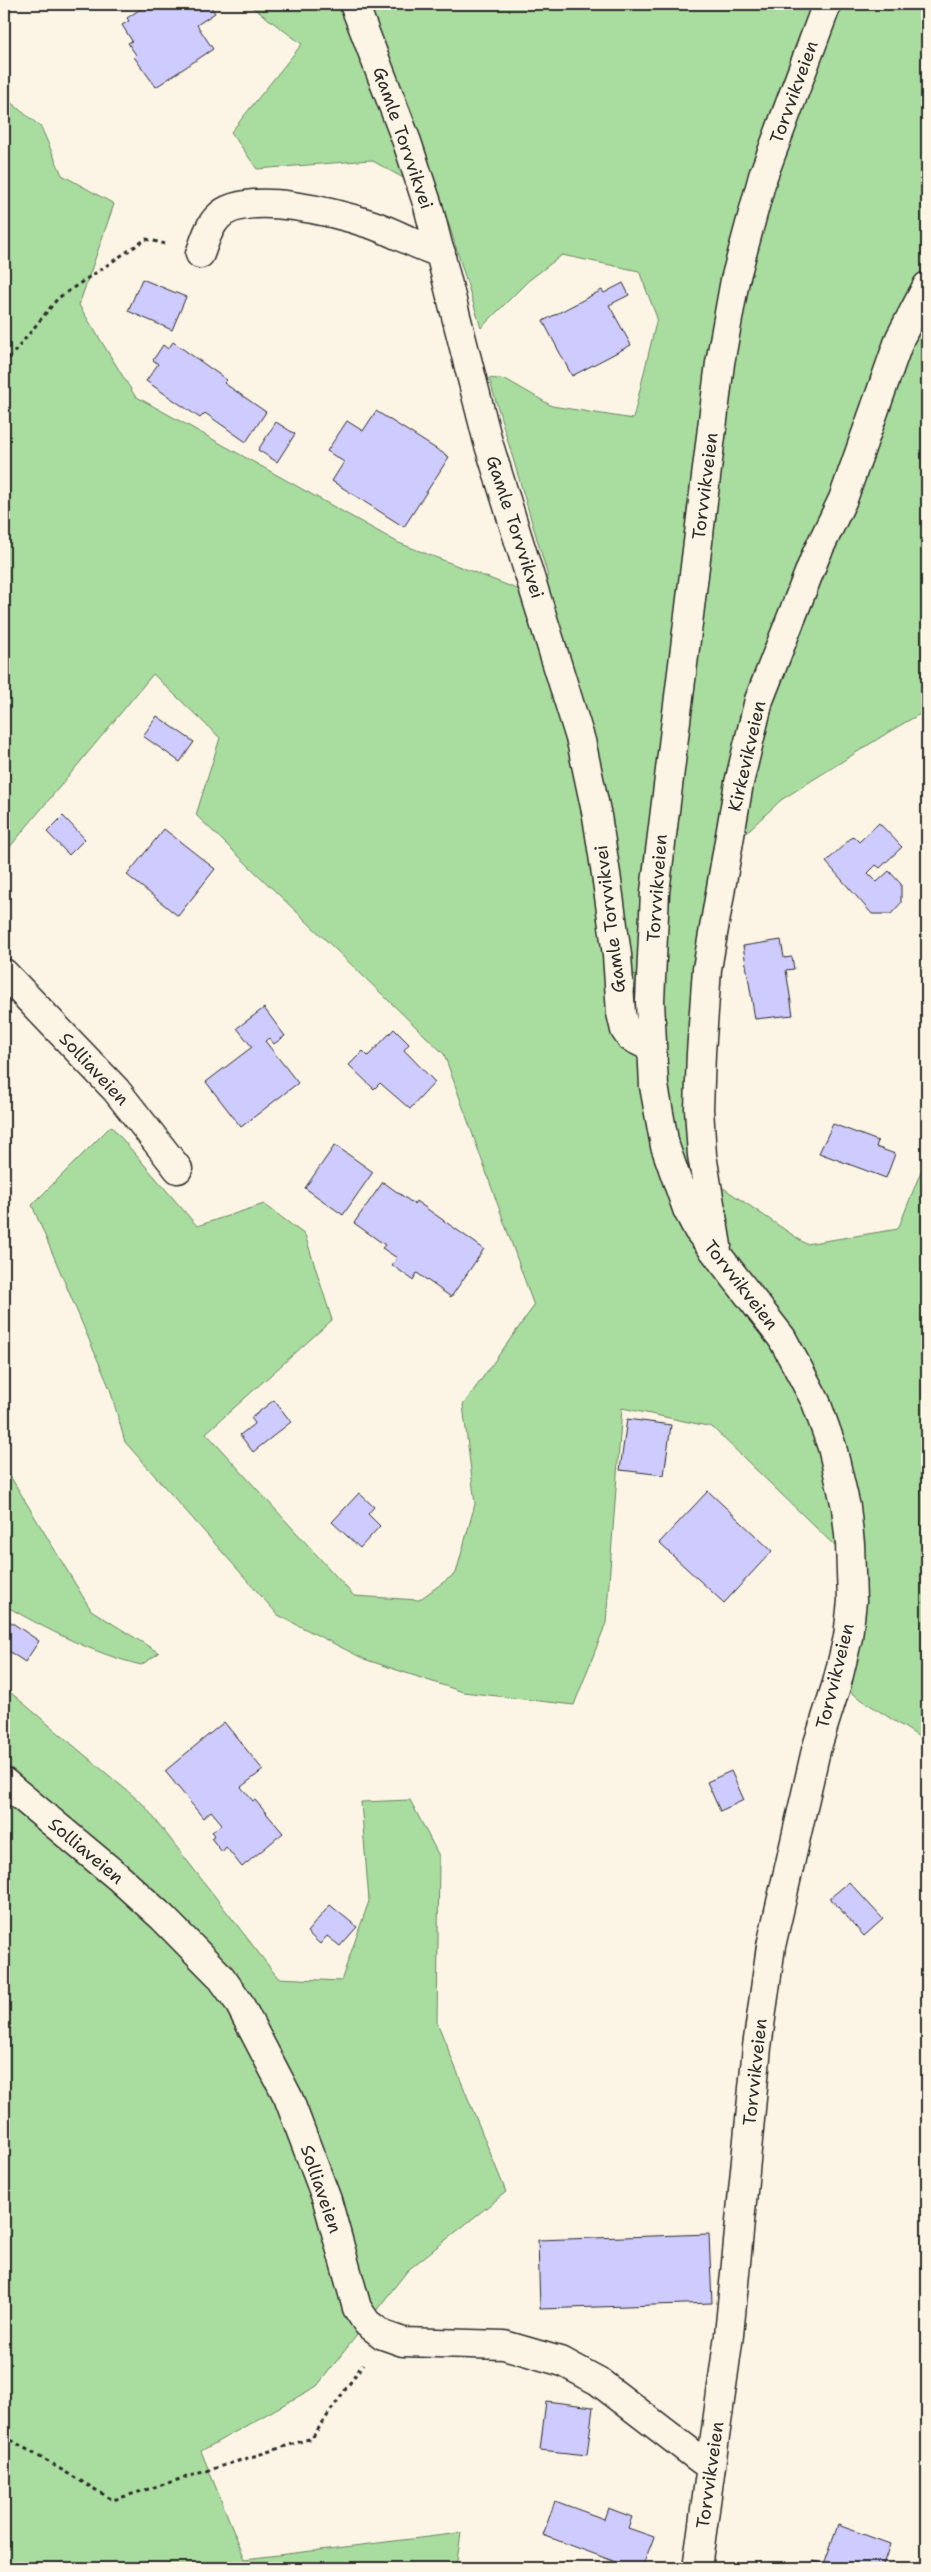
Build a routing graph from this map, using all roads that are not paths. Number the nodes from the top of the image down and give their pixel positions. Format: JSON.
{"nodes":[{"id":1,"x":354,"y":4,"type":"edge"},
{"id":2,"x":827,"y":4,"type":"edge"},
{"id":3,"x":440,"y":253,"type":"junction"},
{"id":4,"x":200,"y":254,"type":"road end"},
{"id":5,"x":927,"y":286,"type":"edge"},
{"id":6,"x":4,"y":973,"type":"edge"},
{"id":7,"x":650,"y":1047,"type":"junction"},
{"id":8,"x":178,"y":1169,"type":"dead end"},
{"id":9,"x":718,"y":1256,"type":"junction"},
{"id":10,"x":4,"y":1782,"type":"edge"},
{"id":11,"x":710,"y":2465,"type":"junction"},
{"id":12,"x":697,"y":2568,"type":"edge"}],
"edges":[{"from":1,"to":3,"type":"street","name":"Gamle Torvvikvei"},
{"from":2,"to":7,"type":"street","name":"Torvvikveien"},
{"from":3,"to":4,"type":"street"},
{"from":3,"to":7,"type":"street","name":"Gamle Torvvikvei"},
{"from":5,"to":9,"type":"street","name":"Kirkevikveien"},
{"from":6,"to":8,"type":"street","name":"Solliaveien"},
{"from":7,"to":9,"type":"street","name":"Torvvikveien"},
{"from":9,"to":11,"type":"street","name":"Torvvikveien"},
{"from":10,"to":11,"type":"street","name":"Solliaveien"},
{"from":11,"to":12,"type":"street","name":"Torvvikveien"}]}
